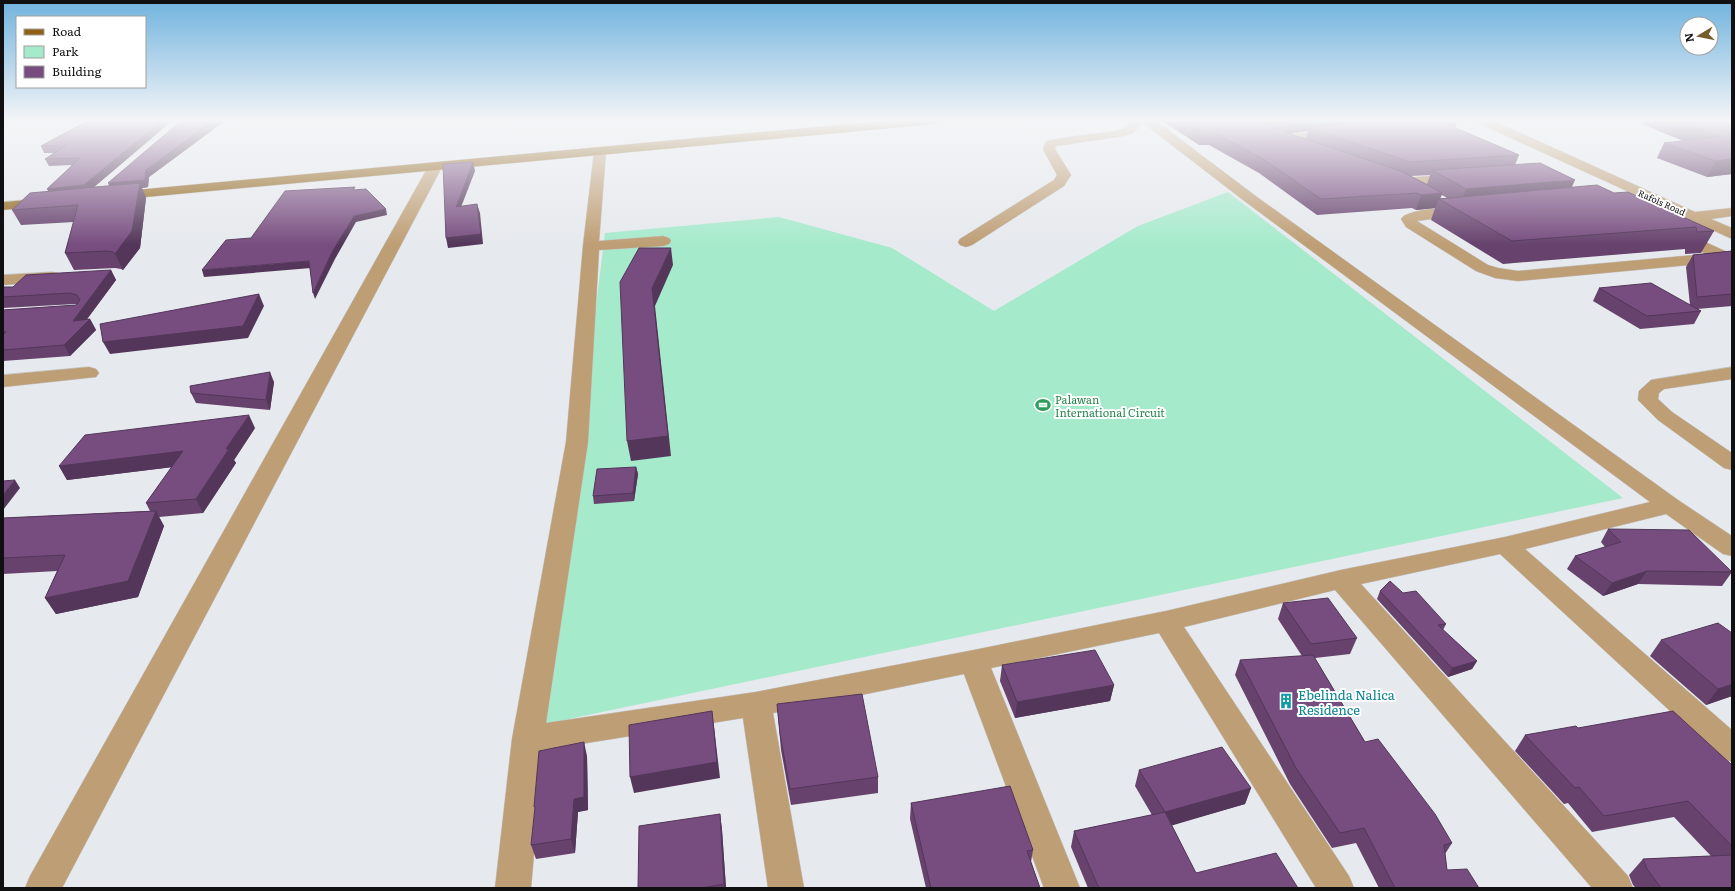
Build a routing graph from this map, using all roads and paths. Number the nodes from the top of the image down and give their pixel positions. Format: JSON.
{"nodes":[{"id":1,"x":495,"y":162,"type":"edge"},
{"id":2,"x":599,"y":162,"type":"edge"},
{"id":3,"x":1056,"y":162,"type":"edge"},
{"id":4,"x":1202,"y":162,"type":"edge"},
{"id":5,"x":1574,"y":162,"type":"edge"},
{"id":6,"x":1597,"y":162,"type":"edge"},
{"id":7,"x":435,"y":167,"type":"junction"},
{"id":8,"x":1467,"y":178,"type":"edge"},
{"id":9,"x":104,"y":190,"type":"edge"},
{"id":10,"x":1426,"y":193,"type":"edge"},
{"id":11,"x":62,"y":201,"type":"edge"},
{"id":12,"x":1439,"y":201,"type":"edge"},
{"id":13,"x":3,"y":206,"type":"edge"},
{"id":14,"x":1481,"y":210,"type":"edge"},
{"id":15,"x":1458,"y":212,"type":"junction"},
{"id":16,"x":1732,"y":212,"type":"edge"},
{"id":17,"x":1714,"y":214,"type":"junction"},
{"id":18,"x":1694,"y":216,"type":"junction"},
{"id":19,"x":1732,"y":222,"type":"edge"},
{"id":20,"x":1661,"y":226,"type":"edge"},
{"id":21,"x":1732,"y":234,"type":"edge"},
{"id":22,"x":663,"y":241,"type":"dead end"},
{"id":23,"x":966,"y":242,"type":"dead end"},
{"id":24,"x":591,"y":246,"type":"junction"},
{"id":25,"x":1729,"y":257,"type":"edge"},
{"id":26,"x":67,"y":277,"type":"edge"},
{"id":27,"x":3,"y":280,"type":"edge"},
{"id":28,"x":89,"y":373,"type":"dead end"},
{"id":29,"x":1732,"y":373,"type":"edge"},
{"id":30,"x":3,"y":381,"type":"edge"},
{"id":31,"x":1732,"y":463,"type":"edge"},
{"id":32,"x":1670,"y":505,"type":"junction"},
{"id":33,"x":1505,"y":545,"type":"junction"},
{"id":34,"x":1732,"y":548,"type":"edge"},
{"id":35,"x":1341,"y":579,"type":"junction"},
{"id":36,"x":1166,"y":621,"type":"junction"},
{"id":37,"x":974,"y":661,"type":"junction"},
{"id":38,"x":756,"y":704,"type":"junction"},
{"id":39,"x":528,"y":740,"type":"junction"},
{"id":40,"x":1732,"y":749,"type":"edge"},
{"id":41,"x":43,"y":888,"type":"edge"},
{"id":42,"x":513,"y":888,"type":"edge"},
{"id":43,"x":786,"y":888,"type":"edge"},
{"id":44,"x":1062,"y":888,"type":"edge"},
{"id":45,"x":1336,"y":888,"type":"edge"},
{"id":46,"x":1615,"y":888,"type":"edge"}],
"edges":[{"from":1,"to":7,"type":"main road"},
{"from":2,"to":24,"type":"street"},
{"from":3,"to":23,"type":"street"},
{"from":4,"to":32,"type":"street"},
{"from":5,"to":18,"type":"street","name":"Rafols Road"},
{"from":6,"to":17,"type":"street","name":"Rafols Road"},
{"from":7,"to":9,"type":"main road"},
{"from":7,"to":41,"type":"street"},
{"from":8,"to":10,"type":"street"},
{"from":11,"to":13,"type":"main road"},
{"from":12,"to":15,"type":"street"},
{"from":14,"to":15,"type":"street"},
{"from":15,"to":25,"type":"street"},
{"from":16,"to":17,"type":"street"},
{"from":17,"to":18,"type":"street"},
{"from":17,"to":19,"type":"street","name":"Rafols Road"},
{"from":18,"to":21,"type":"street","name":"Rafols Road"},
{"from":20,"to":25,"type":"street"},
{"from":22,"to":24,"type":"street"},
{"from":24,"to":39,"type":"street"},
{"from":26,"to":27,"type":"street"},
{"from":28,"to":30,"type":"street"},
{"from":29,"to":31,"type":"street"},
{"from":32,"to":33,"type":"street"},
{"from":32,"to":34,"type":"street"},
{"from":33,"to":35,"type":"street"},
{"from":33,"to":40,"type":"street"},
{"from":35,"to":36,"type":"street"},
{"from":35,"to":46,"type":"street"},
{"from":36,"to":37,"type":"street"},
{"from":36,"to":45,"type":"street"},
{"from":37,"to":38,"type":"street"},
{"from":37,"to":44,"type":"street"},
{"from":38,"to":39,"type":"street"},
{"from":38,"to":43,"type":"street"},
{"from":39,"to":42,"type":"street"}]}
